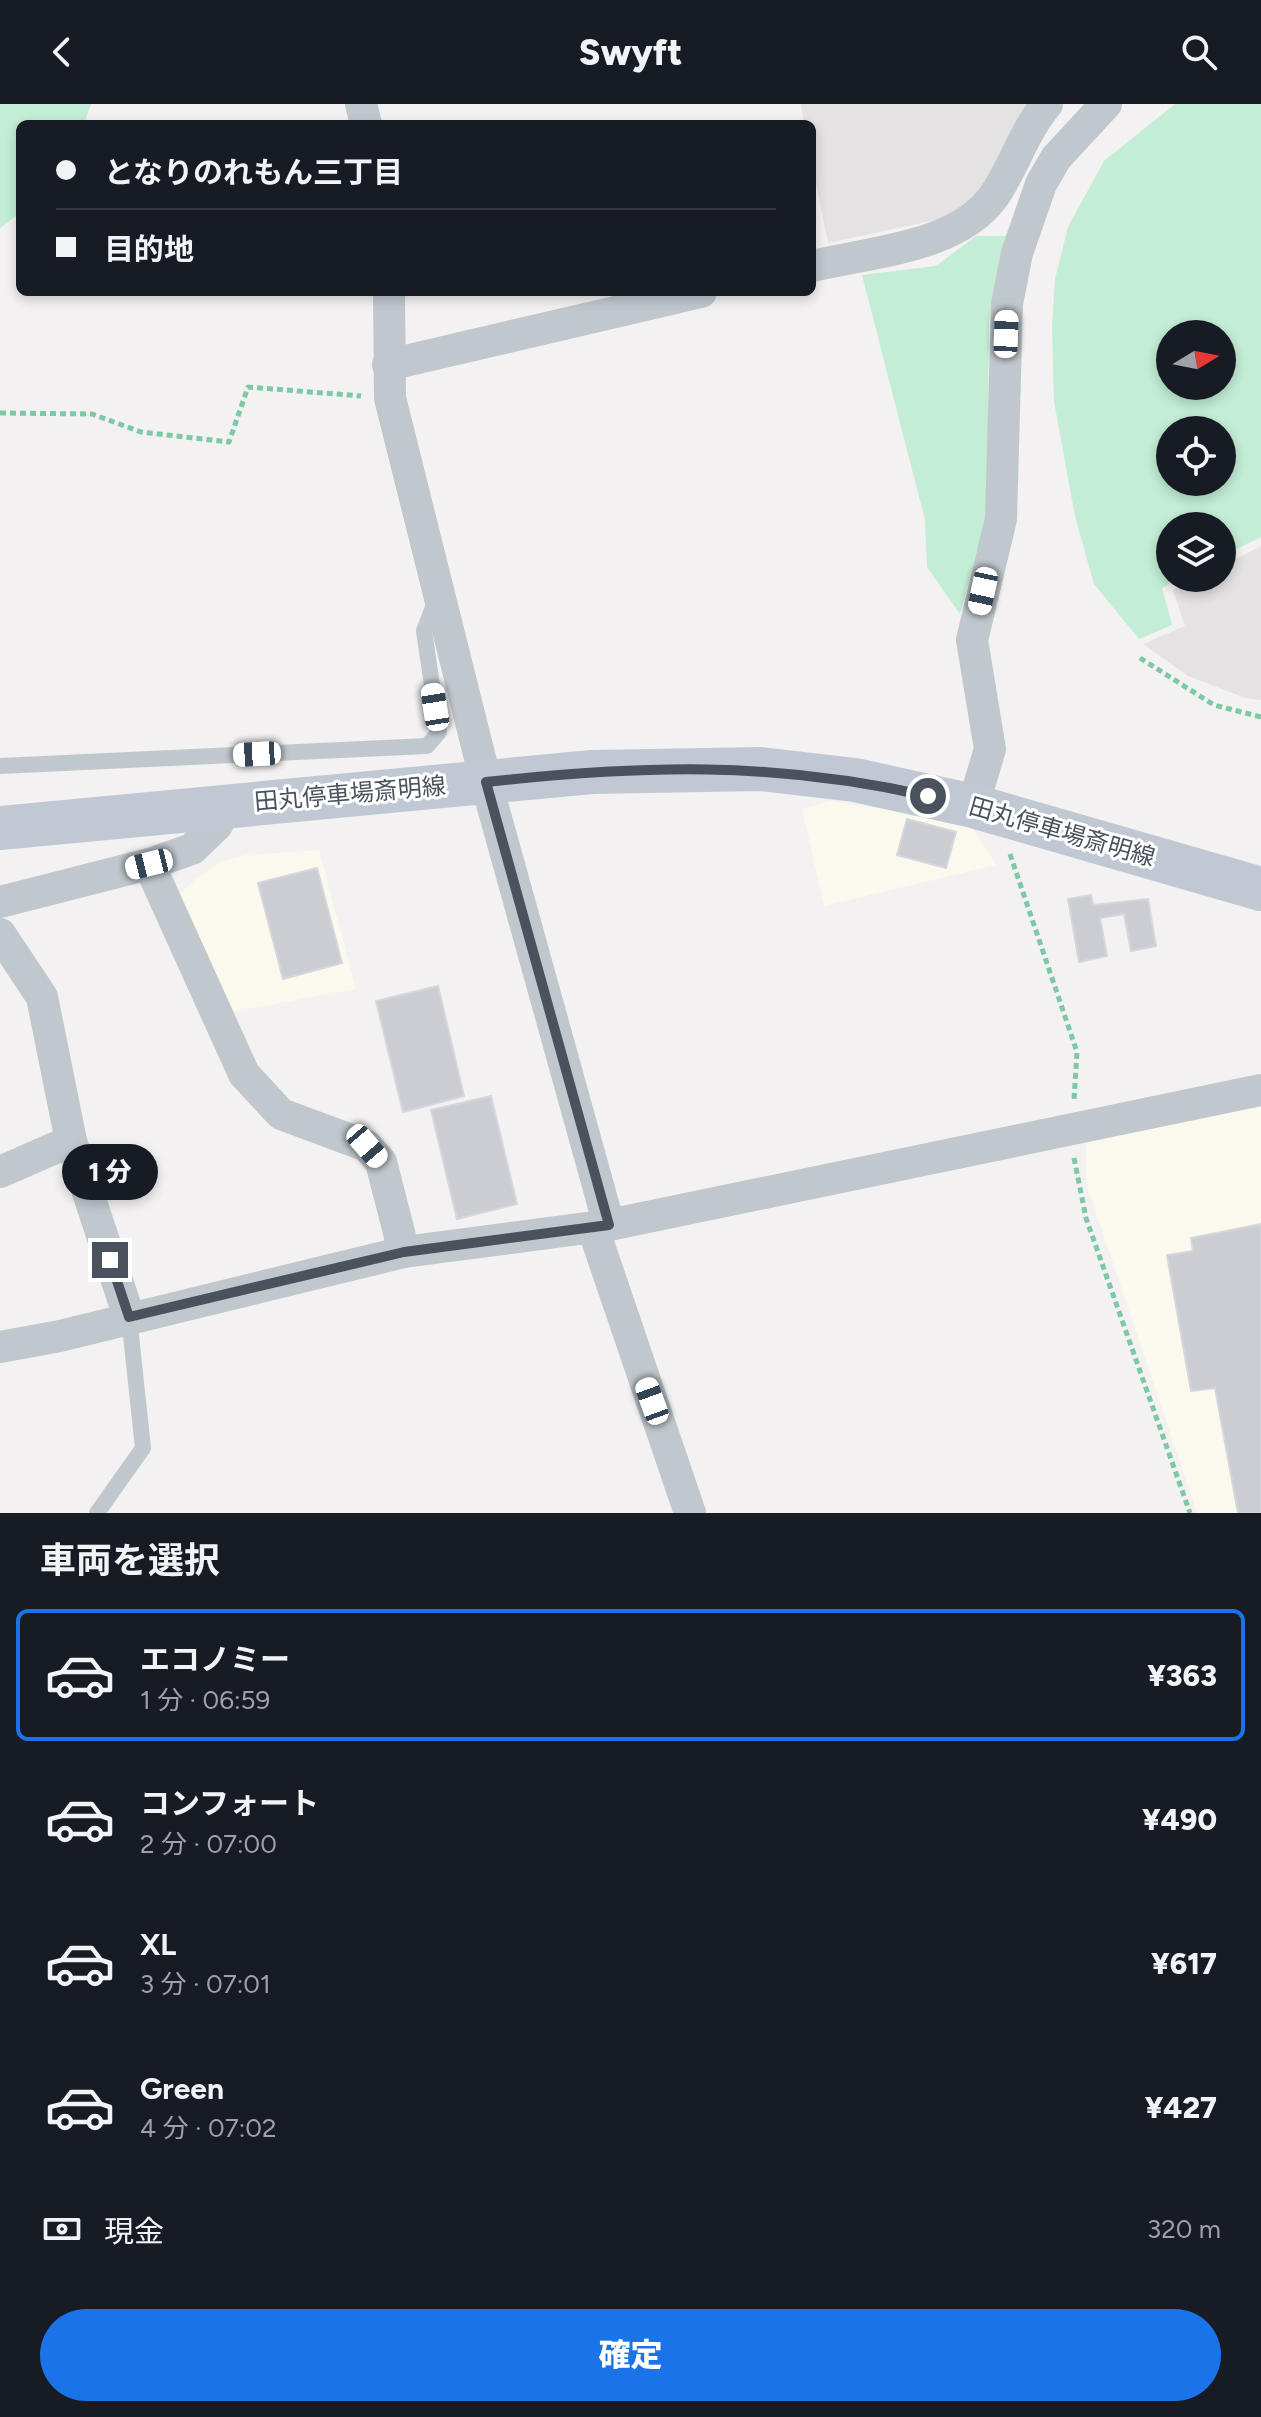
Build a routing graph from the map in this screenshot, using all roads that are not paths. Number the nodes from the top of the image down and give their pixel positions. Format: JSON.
{"nodes":[{"id":1,"x":1047,"y":104,"type":"edge"},
{"id":2,"x":1106,"y":104,"type":"edge"},
{"id":3,"x":816,"y":265,"type":"edge"},
{"id":4,"x":389,"y":296,"type":"edge"},
{"id":5,"x":684,"y":296,"type":"edge"},
{"id":6,"x":388,"y":365,"type":"junction"},
{"id":7,"x":439,"y":593,"type":"junction"},
{"id":8,"x":0,"y":766,"type":"edge"},
{"id":9,"x":486,"y":782,"type":"junction"},
{"id":10,"x":225,"y":806,"type":"junction"},
{"id":11,"x":987,"y":810,"type":"junction"},
{"id":12,"x":0,"y":828,"type":"edge"},
{"id":13,"x":149,"y":864,"type":"junction"},
{"id":14,"x":1261,"y":889,"type":"edge"},
{"id":15,"x":0,"y":902,"type":"edge"},
{"id":16,"x":0,"y":934,"type":"edge"},
{"id":17,"x":1261,"y":1090,"type":"edge"},
{"id":18,"x":71,"y":1141,"type":"junction"},
{"id":19,"x":0,"y":1172,"type":"edge"},
{"id":20,"x":601,"y":1227,"type":"junction"},
{"id":21,"x":404,"y":1252,"type":"junction"},
{"id":22,"x":129,"y":1317,"type":"junction"},
{"id":23,"x":0,"y":1347,"type":"edge"},
{"id":24,"x":97,"y":1513,"type":"edge"},
{"id":25,"x":690,"y":1513,"type":"edge"}],
"edges":[{"from":1,"to":3,"type":"street"},
{"from":2,"to":11,"type":"street"},
{"from":4,"to":6,"type":"street"},
{"from":5,"to":6,"type":"street"},
{"from":6,"to":7,"type":"street"},
{"from":7,"to":8,"type":"lane"},
{"from":7,"to":9,"type":"street"},
{"from":9,"to":10,"type":"main road","name":"田丸停車場斎明線"},
{"from":9,"to":11,"type":"main road","name":"田丸停車場斎明線"},
{"from":9,"to":20,"type":"street"},
{"from":10,"to":12,"type":"main road","name":"田丸停車場斎明線"},
{"from":10,"to":13,"type":"street"},
{"from":11,"to":14,"type":"main road","name":"田丸停車場斎明線"},
{"from":13,"to":15,"type":"street"},
{"from":13,"to":21,"type":"street"},
{"from":16,"to":18,"type":"street"},
{"from":17,"to":20,"type":"street"},
{"from":18,"to":19,"type":"street"},
{"from":18,"to":22,"type":"street"},
{"from":20,"to":21,"type":"street"},
{"from":20,"to":25,"type":"street"},
{"from":21,"to":22,"type":"street"},
{"from":22,"to":23,"type":"street"},
{"from":22,"to":24,"type":"lane"}]}
